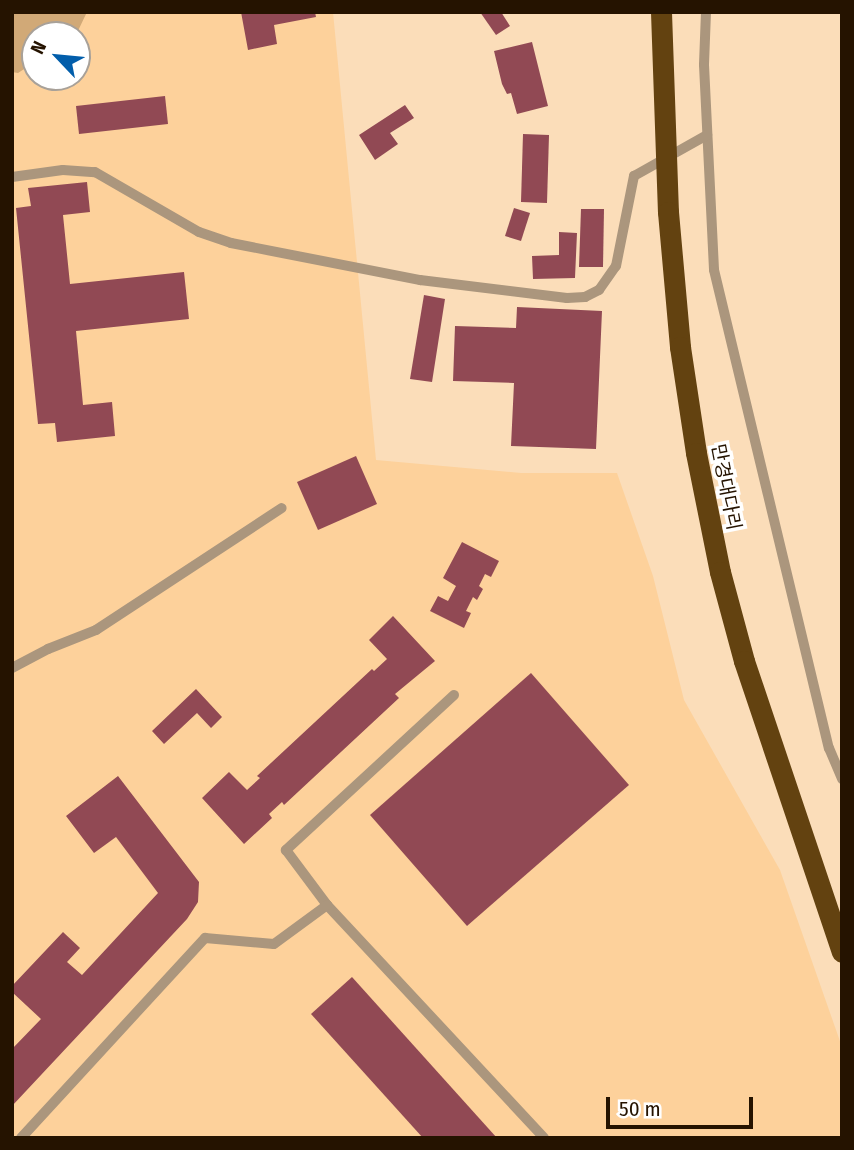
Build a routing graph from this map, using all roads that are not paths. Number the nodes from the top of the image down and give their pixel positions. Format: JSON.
{"nodes":[{"id":1,"x":661,"y":12,"type":"edge"},
{"id":2,"x":706,"y":12,"type":"edge"},
{"id":3,"x":707,"y":135,"type":"junction"},
{"id":4,"x":12,"y":177,"type":"edge"},
{"id":5,"x":282,"y":508,"type":"dead end"},
{"id":6,"x":12,"y":668,"type":"edge"},
{"id":7,"x":454,"y":695,"type":"dead end"},
{"id":8,"x":842,"y":779,"type":"edge"},
{"id":9,"x":327,"y":905,"type":"junction"},
{"id":10,"x":842,"y":952,"type":"edge"},
{"id":11,"x":20,"y":1138,"type":"edge"},
{"id":12,"x":544,"y":1138,"type":"edge"}],
"edges":[{"from":1,"to":10,"type":"highway","name":"만경대다리","bridge":true},
{"from":2,"to":3,"type":"lane"},
{"from":3,"to":4,"type":"lane"},
{"from":3,"to":8,"type":"lane"},
{"from":5,"to":6,"type":"lane"},
{"from":7,"to":9,"type":"lane"},
{"from":9,"to":11,"type":"lane"},
{"from":9,"to":12,"type":"lane"}]}
